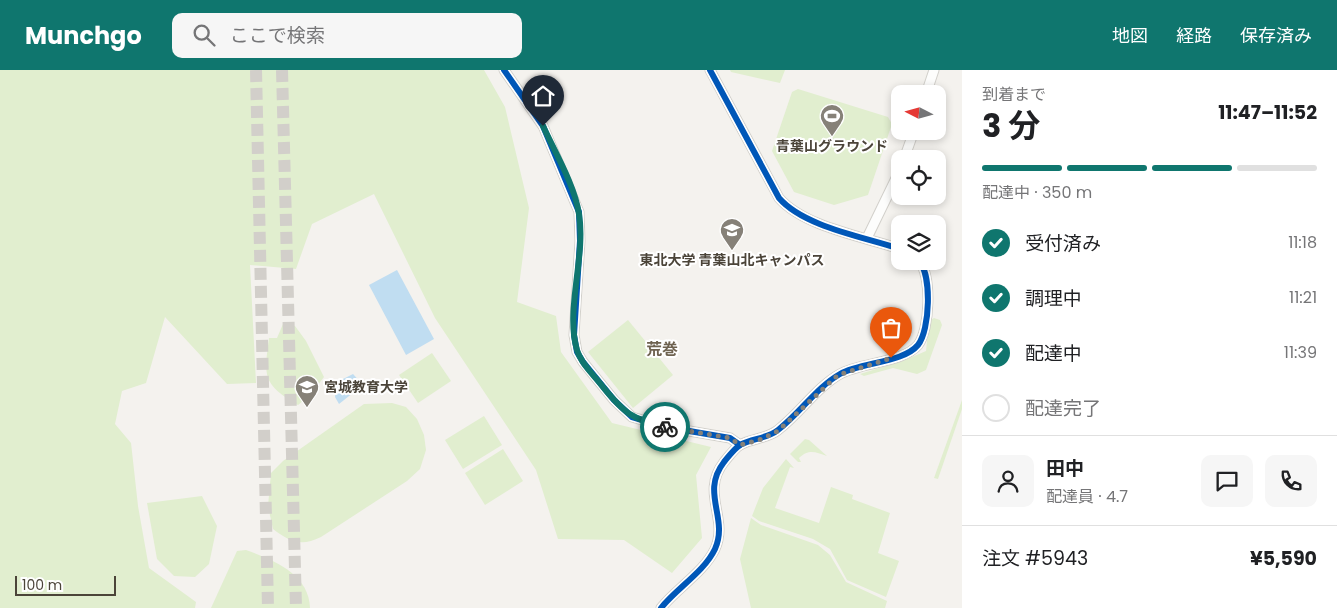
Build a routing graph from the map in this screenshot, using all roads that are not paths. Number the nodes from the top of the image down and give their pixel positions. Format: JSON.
{"nodes":[{"id":1,"x":504,"y":70,"type":"edge"},
{"id":2,"x":710,"y":70,"type":"edge"},
{"id":3,"x":934,"y":70,"type":"edge"},
{"id":4,"x":929,"y":85,"type":"edge"},
{"id":5,"x":891,"y":189,"type":"edge"},
{"id":6,"x":867,"y":238,"type":"junction"},
{"id":7,"x":891,"y":246,"type":"edge"},
{"id":8,"x":924,"y":270,"type":"edge"},
{"id":9,"x":740,"y":445,"type":"junction"},
{"id":10,"x":662,"y":608,"type":"edge"}],
"edges":[{"from":1,"to":9,"type":"street"},
{"from":2,"to":6,"type":"street"},
{"from":3,"to":4,"type":"street"},
{"from":5,"to":6,"type":"street"},
{"from":6,"to":7,"type":"street"},
{"from":8,"to":9,"type":"street"},
{"from":9,"to":10,"type":"street"}]}
